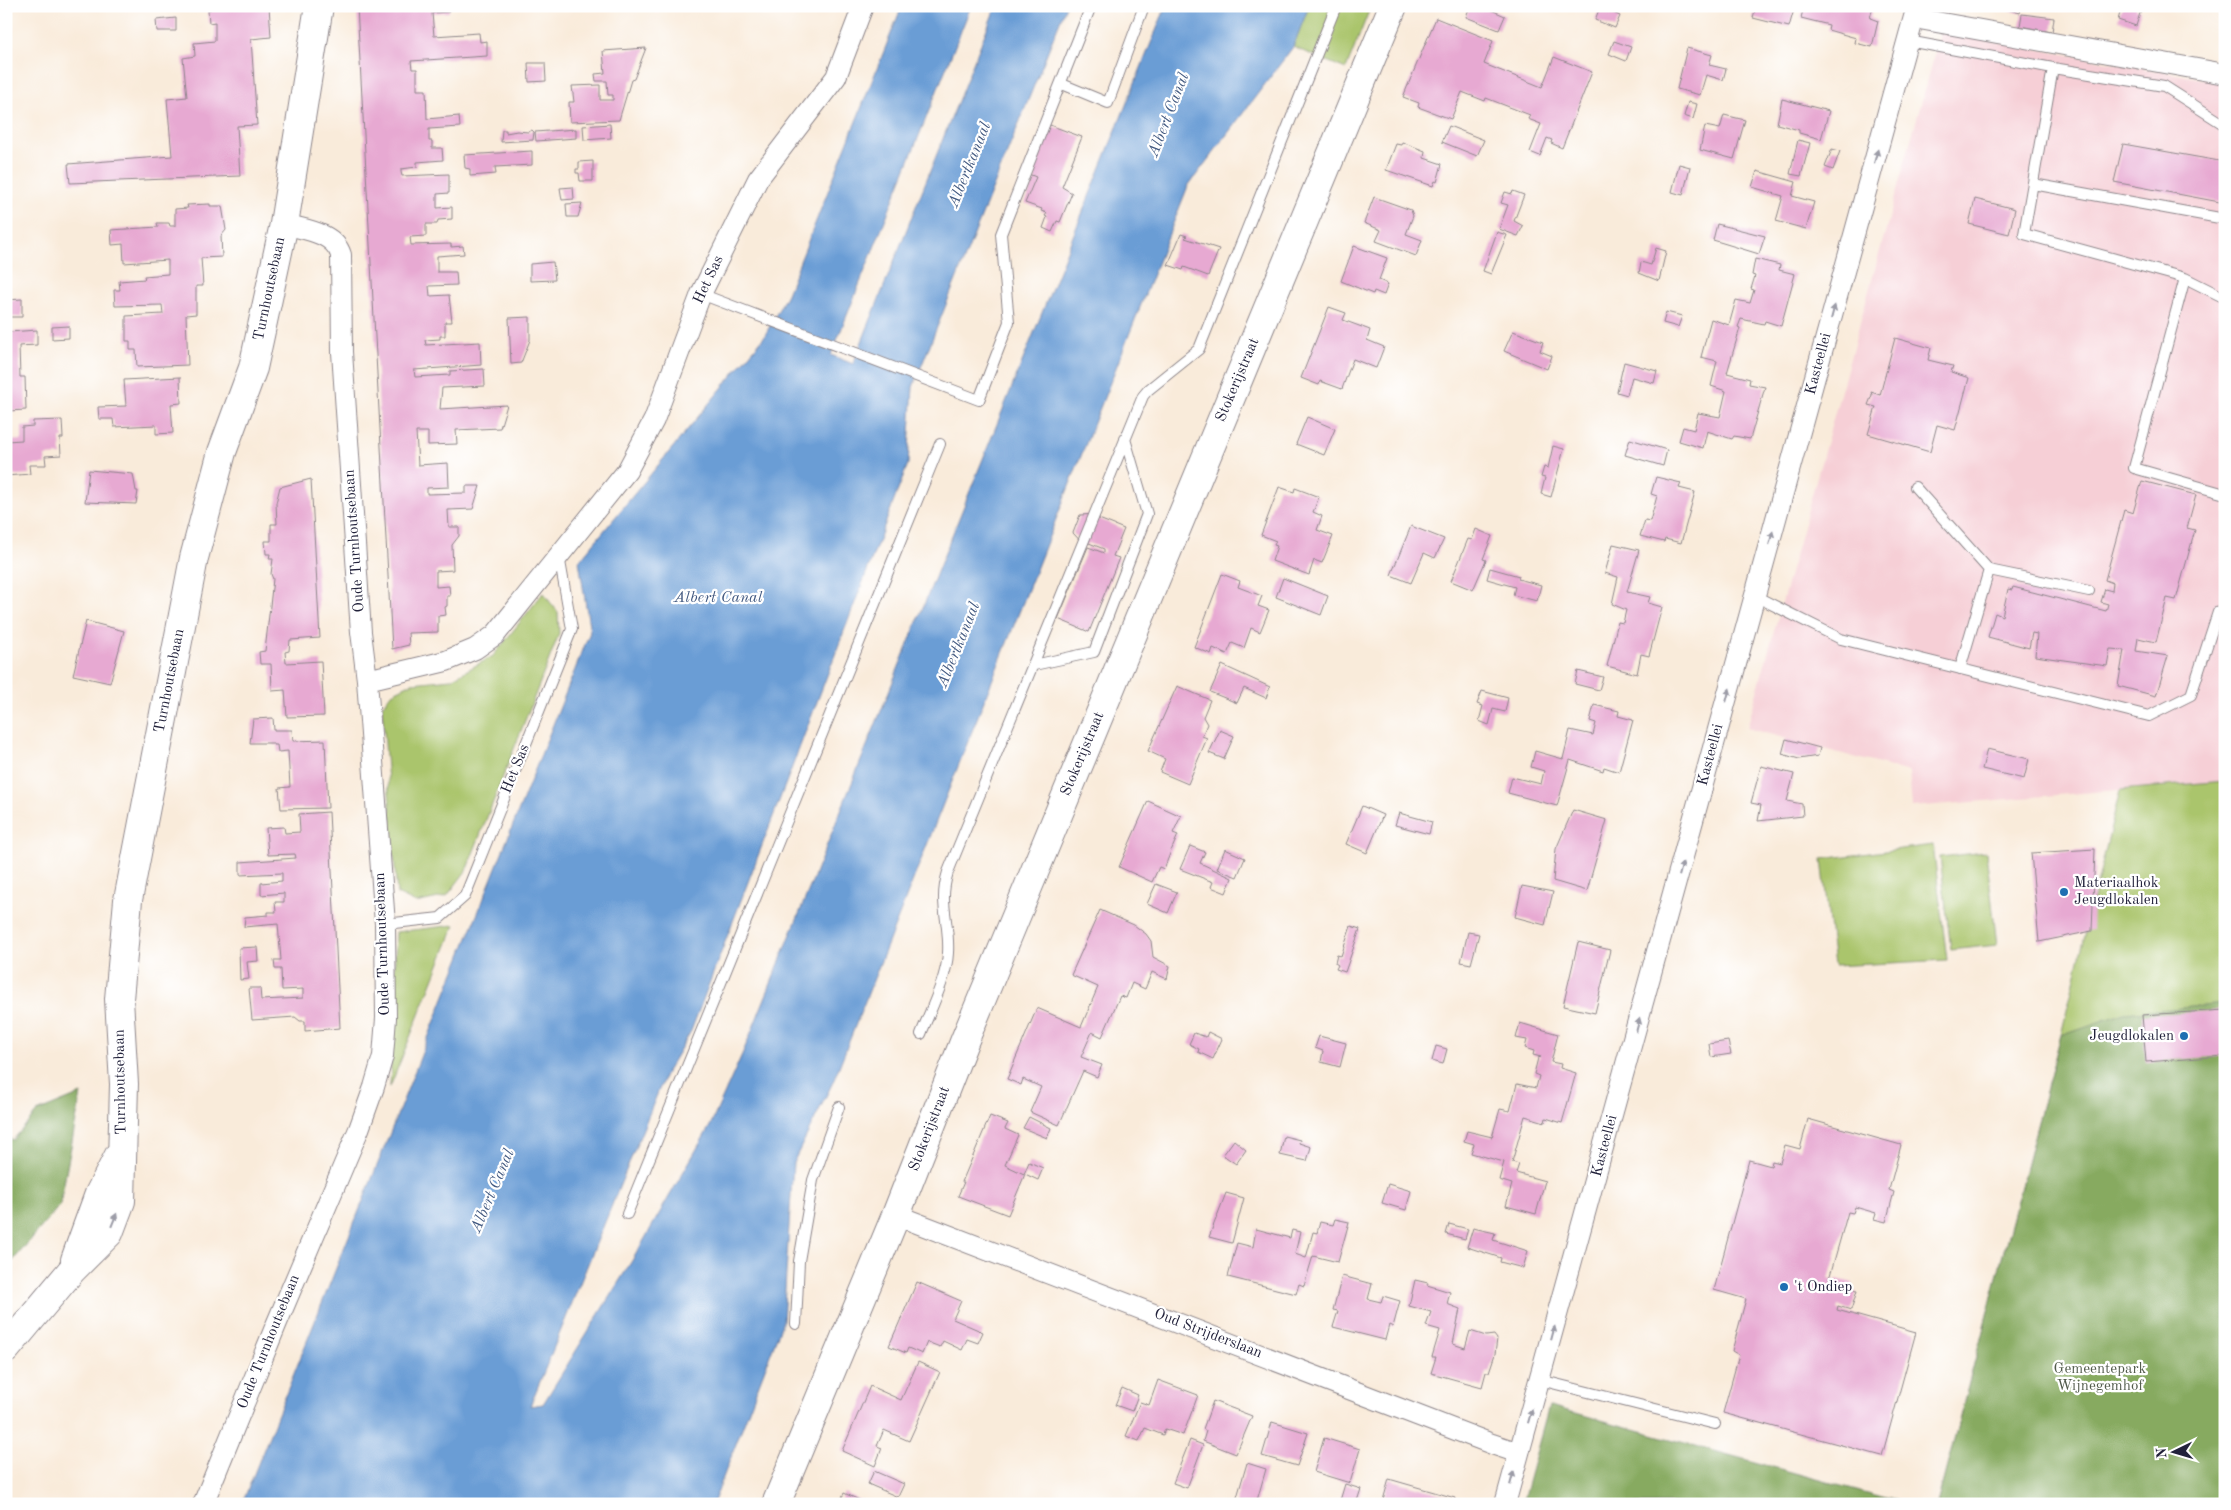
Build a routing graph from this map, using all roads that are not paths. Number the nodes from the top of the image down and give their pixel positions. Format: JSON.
{"nodes":[{"id":1,"x":319,"y":6,"type":"edge"},
{"id":2,"x":863,"y":6,"type":"edge"},
{"id":3,"x":1091,"y":6,"type":"edge"},
{"id":4,"x":1144,"y":6,"type":"edge"},
{"id":5,"x":1336,"y":6,"type":"edge"},
{"id":6,"x":1392,"y":6,"type":"edge"},
{"id":7,"x":1916,"y":12,"type":"edge"},
{"id":8,"x":1908,"y":41,"type":"junction"},
{"id":9,"x":2053,"y":68,"type":"junction"},
{"id":10,"x":2225,"y":74,"type":"edge"},
{"id":11,"x":1062,"y":84,"type":"junction"},
{"id":12,"x":2225,"y":125,"type":"edge"},
{"id":13,"x":2033,"y":184,"type":"junction"},
{"id":14,"x":2225,"y":219,"type":"edge"},
{"id":15,"x":284,"y":224,"type":"junction"},
{"id":16,"x":2185,"y":278,"type":"junction"},
{"id":17,"x":701,"y":294,"type":"junction"},
{"id":18,"x":2225,"y":298,"type":"edge"},
{"id":19,"x":342,"y":352,"type":"joint"},
{"id":20,"x":1125,"y":439,"type":"junction"},
{"id":21,"x":940,"y":444,"type":"dead end"},
{"id":22,"x":1915,"y":487,"type":"dead end"},
{"id":23,"x":2225,"y":494,"type":"edge"},
{"id":24,"x":559,"y":556,"type":"junction"},
{"id":25,"x":1989,"y":570,"type":"junction"},
{"id":26,"x":2089,"y":591,"type":"dead end"},
{"id":27,"x":1755,"y":596,"type":"junction"},
{"id":28,"x":2225,"y":609,"type":"edge"},
{"id":29,"x":1034,"y":665,"type":"junction"},
{"id":30,"x":1960,"y":669,"type":"junction"},
{"id":31,"x":367,"y":680,"type":"junction"},
{"id":32,"x":385,"y":924,"type":"junction"},
{"id":33,"x":921,"y":1034,"type":"dead end"},
{"id":34,"x":839,"y":1107,"type":"dead end"},
{"id":35,"x":626,"y":1214,"type":"dead end"},
{"id":36,"x":896,"y":1214,"type":"junction"},
{"id":37,"x":796,"y":1324,"type":"dead end"},
{"id":38,"x":6,"y":1349,"type":"edge"},
{"id":39,"x":1540,"y":1380,"type":"junction"},
{"id":40,"x":1714,"y":1424,"type":"dead end"},
{"id":41,"x":1519,"y":1453,"type":"junction"},
{"id":42,"x":204,"y":1504,"type":"edge"},
{"id":43,"x":776,"y":1504,"type":"edge"},
{"id":44,"x":1506,"y":1504,"type":"edge"}],
"edges":[{"from":1,"to":15,"type":"street","name":"Turnhoutsebaan"},
{"from":2,"to":17,"type":"street","name":"Het Sas"},
{"from":3,"to":11,"type":"lane"},
{"from":4,"to":11,"type":"lane"},
{"from":5,"to":20,"type":"lane"},
{"from":6,"to":36,"type":"street","name":"Stokerijstraat"},
{"from":7,"to":8,"type":"street","name":"Kasteellei"},
{"from":7,"to":10,"type":"street"},
{"from":8,"to":9,"type":"lane"},
{"from":27,"to":8,"type":"street","name":"Kasteellei","one_way":true},
{"from":9,"to":12,"type":"lane"},
{"from":9,"to":13,"type":"lane"},
{"from":11,"to":17,"type":"lane"},
{"from":13,"to":14,"type":"lane"},
{"from":13,"to":16,"type":"lane"},
{"from":15,"to":19,"type":"street","name":"Turnhoutsebaan"},
{"from":15,"to":38,"type":"street","name":"Turnhoutsebaan"},
{"from":16,"to":18,"type":"lane"},
{"from":16,"to":23,"type":"lane"},
{"from":17,"to":24,"type":"street","name":"Het Sas"},
{"from":19,"to":31,"type":"street","name":"Oude Turnhoutsebaan"},
{"from":20,"to":29,"type":"lane"},
{"from":20,"to":29,"type":"lane"},
{"from":21,"to":35,"type":"lane"},
{"from":22,"to":25,"type":"lane"},
{"from":24,"to":31,"type":"street","name":"Het Sas"},
{"from":24,"to":32,"type":"lane","name":"Het Sas"},
{"from":25,"to":26,"type":"lane"},
{"from":25,"to":30,"type":"lane"},
{"from":27,"to":30,"type":"lane"},
{"from":39,"to":27,"type":"street","name":"Kasteellei","one_way":true},
{"from":28,"to":30,"type":"lane"},
{"from":29,"to":33,"type":"lane"},
{"from":31,"to":32,"type":"street","name":"Oude Turnhoutsebaan"},
{"from":32,"to":42,"type":"street","name":"Oude Turnhoutsebaan"},
{"from":34,"to":37,"type":"lane"},
{"from":36,"to":41,"type":"street","name":"Oud Strijderslaan"},
{"from":36,"to":43,"type":"street","name":"Stokerijstraat"},
{"from":39,"to":40,"type":"lane"},
{"from":41,"to":39,"type":"street","name":"Kasteellei","one_way":true},
{"from":44,"to":41,"type":"street","name":"Kasteellei","one_way":true}]}
